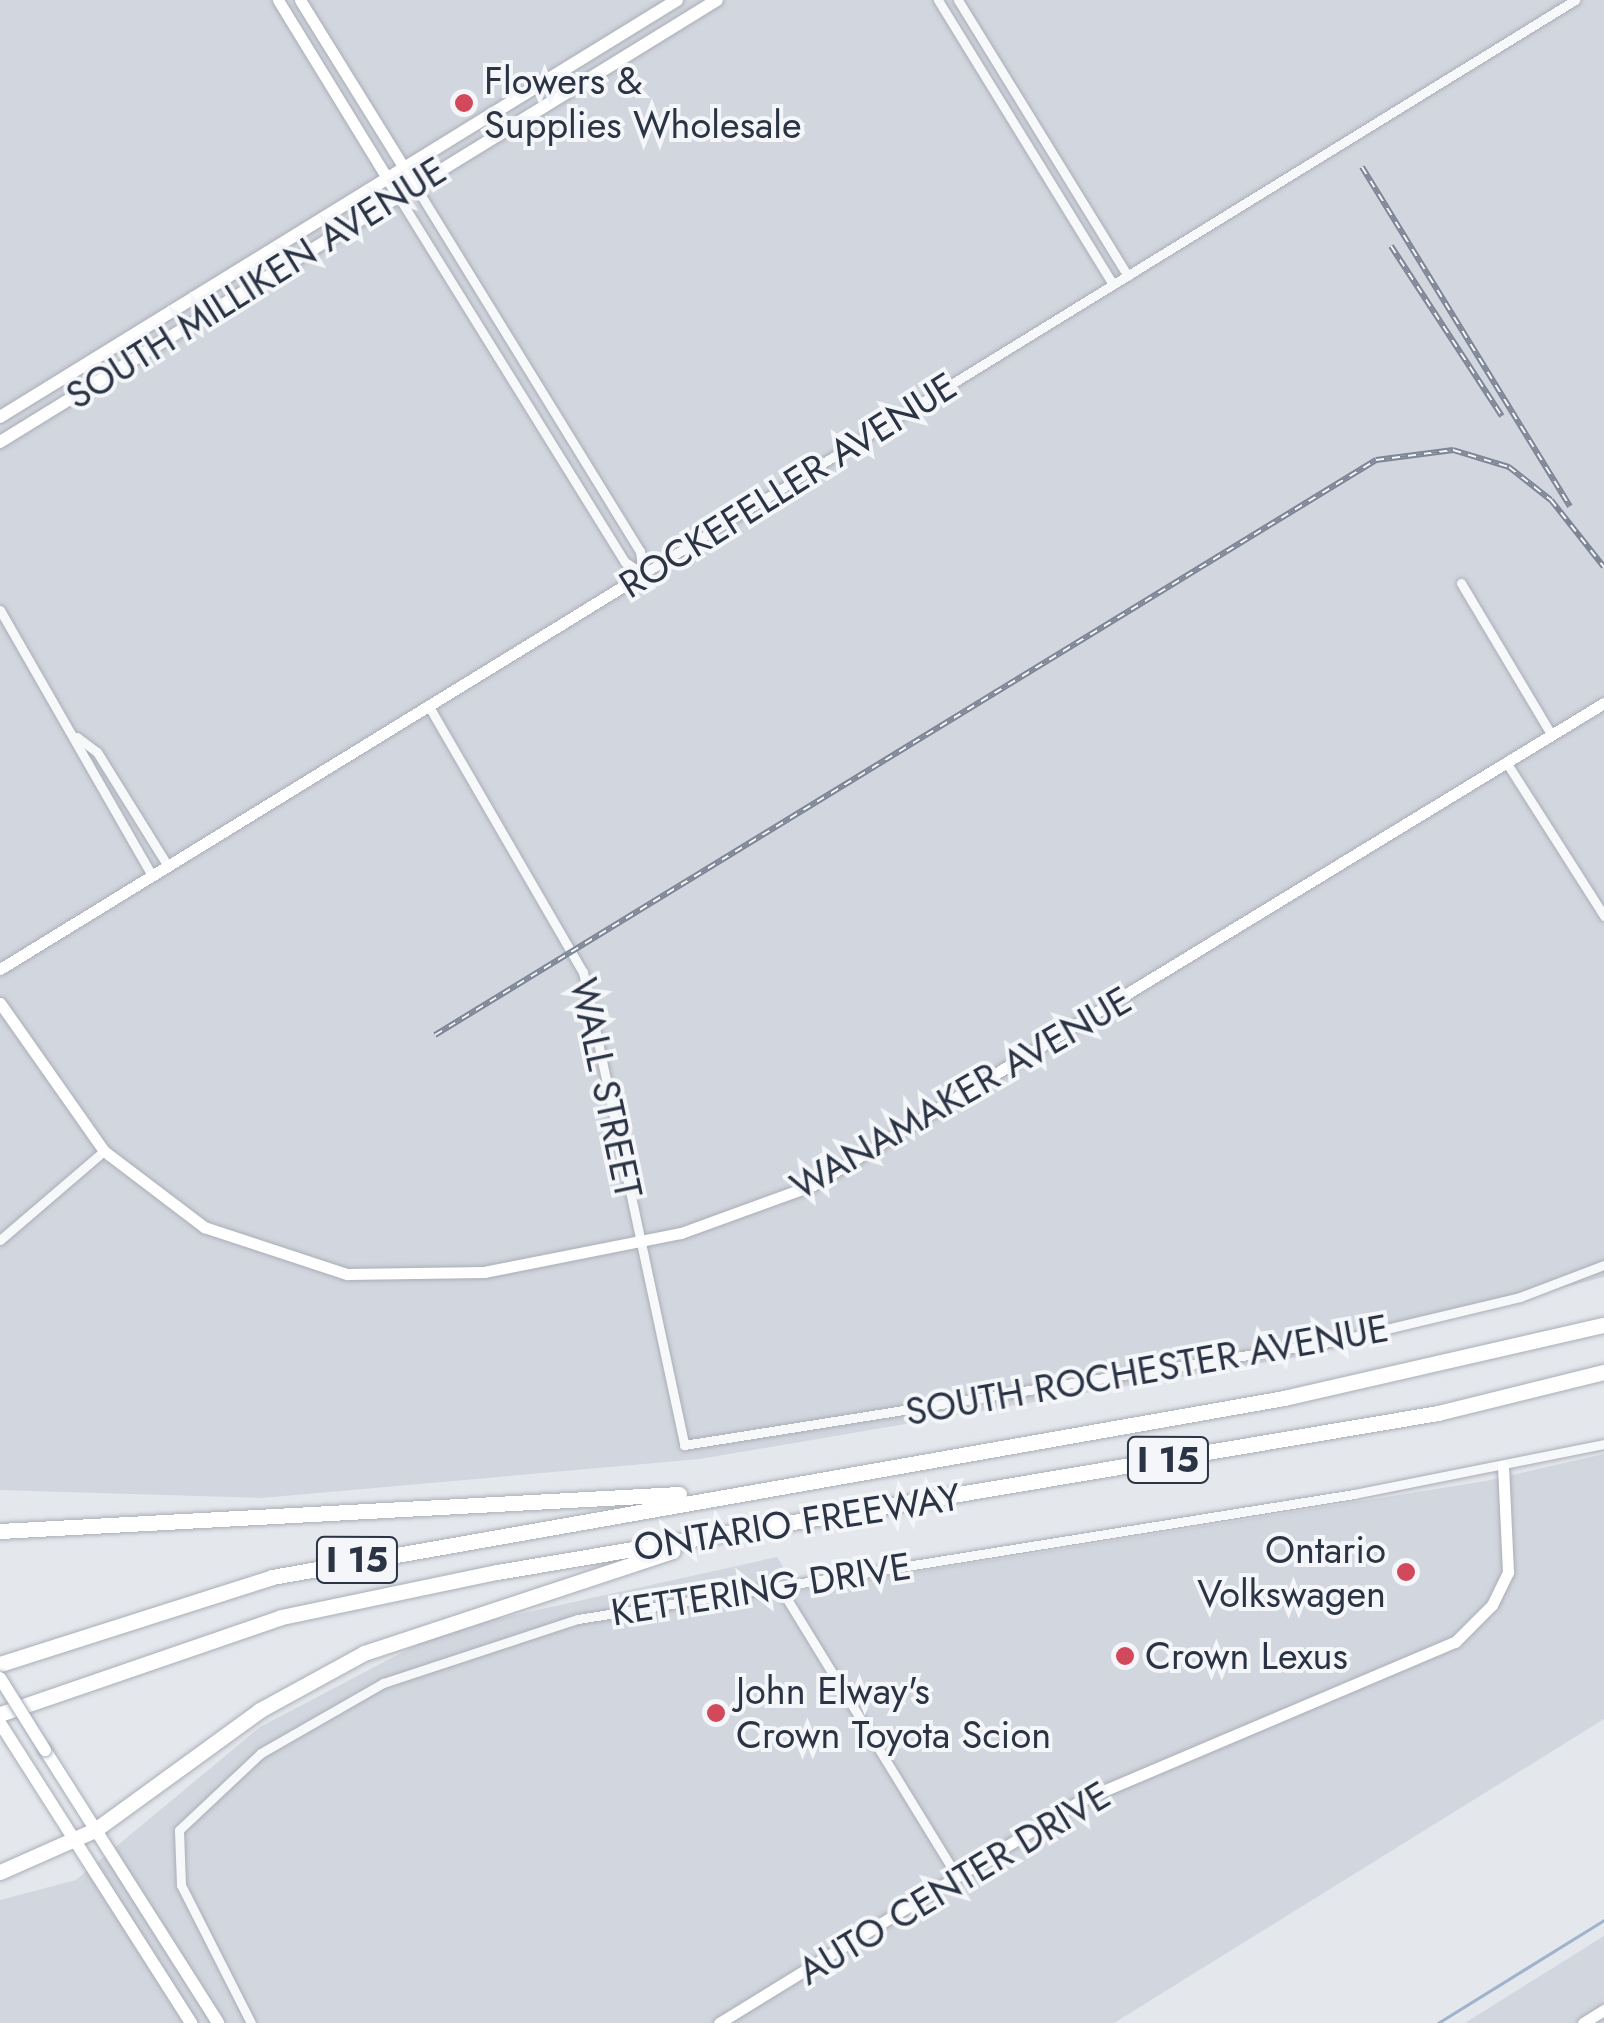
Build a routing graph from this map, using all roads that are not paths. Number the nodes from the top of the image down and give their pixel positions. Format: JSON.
{"nodes":[{"id":1,"x":278,"y":0,"type":"edge"},
{"id":2,"x":300,"y":0,"type":"edge"},
{"id":3,"x":676,"y":0,"type":"edge"},
{"id":4,"x":717,"y":0,"type":"edge"},
{"id":5,"x":938,"y":0,"type":"edge"},
{"id":6,"x":958,"y":0,"type":"edge"},
{"id":7,"x":1575,"y":0,"type":"edge"},
{"id":8,"x":404,"y":168,"type":"junction"},
{"id":9,"x":387,"y":178,"type":"junction"},
{"id":10,"x":414,"y":184,"type":"junction"},
{"id":11,"x":398,"y":196,"type":"junction"},
{"id":12,"x":1128,"y":276,"type":"junction"},
{"id":13,"x":1114,"y":285,"type":"junction"},
{"id":14,"x":0,"y":417,"type":"edge"},
{"id":15,"x":0,"y":442,"type":"edge"},
{"id":16,"x":643,"y":574,"type":"junction"},
{"id":17,"x":1461,"y":583,"type":"dead end"},
{"id":18,"x":0,"y":610,"type":"edge"},
{"id":19,"x":1604,"y":703,"type":"edge"},
{"id":20,"x":428,"y":704,"type":"junction"},
{"id":21,"x":1551,"y":734,"type":"junction"},
{"id":22,"x":77,"y":736,"type":"junction"},
{"id":23,"x":1506,"y":762,"type":"junction"},
{"id":24,"x":168,"y":866,"type":"junction"},
{"id":25,"x":152,"y":876,"type":"junction"},
{"id":26,"x":1604,"y":916,"type":"edge"},
{"id":27,"x":0,"y":969,"type":"edge"},
{"id":28,"x":0,"y":1003,"type":"edge"},
{"id":29,"x":104,"y":1151,"type":"junction"},
{"id":30,"x":0,"y":1240,"type":"edge"},
{"id":31,"x":639,"y":1242,"type":"junction"},
{"id":32,"x":1604,"y":1265,"type":"edge"},
{"id":33,"x":1604,"y":1325,"type":"edge"},
{"id":34,"x":1604,"y":1372,"type":"edge"},
{"id":35,"x":1604,"y":1444,"type":"edge"},
{"id":36,"x":684,"y":1445,"type":"joint"},
{"id":37,"x":1503,"y":1466,"type":"junction"},
{"id":38,"x":723,"y":1494,"type":"junction"},
{"id":39,"x":0,"y":1531,"type":"edge"},
{"id":40,"x":729,"y":1534,"type":"junction"},
{"id":41,"x":779,"y":1586,"type":"junction"},
{"id":42,"x":0,"y":1664,"type":"edge"},
{"id":43,"x":0,"y":1678,"type":"edge"},
{"id":44,"x":0,"y":1714,"type":"edge"},
{"id":45,"x":0,"y":1723,"type":"edge"},
{"id":46,"x":95,"y":1830,"type":"junction"},
{"id":47,"x":74,"y":1842,"type":"junction"},
{"id":48,"x":0,"y":1872,"type":"edge"},
{"id":49,"x":958,"y":1876,"type":"junction"},
{"id":50,"x":1604,"y":2010,"type":"edge"},
{"id":51,"x":191,"y":2023,"type":"edge"},
{"id":52,"x":218,"y":2023,"type":"edge"},
{"id":53,"x":251,"y":2023,"type":"edge"},
{"id":54,"x":719,"y":2023,"type":"edge"},
{"id":55,"x":1583,"y":2023,"type":"edge"}],
"edges":[{"from":1,"to":9,"type":"street"},
{"from":2,"to":8,"type":"street"},
{"from":3,"to":8,"type":"main road","name":"SOUTH MILLIKEN AVENUE"},
{"from":4,"to":10,"type":"main road","name":"SOUTH MILLIKEN AVENUE"},
{"from":5,"to":13,"type":"street"},
{"from":6,"to":12,"type":"street"},
{"from":7,"to":12,"type":"street","name":"ROCKEFELLER AVENUE"},
{"from":8,"to":9,"type":"main road","name":"SOUTH MILLIKEN AVENUE"},
{"from":8,"to":10,"type":"street"},
{"from":9,"to":11,"type":"street"},
{"from":9,"to":14,"type":"main road","name":"SOUTH MILLIKEN AVENUE"},
{"from":10,"to":11,"type":"main road","name":"SOUTH MILLIKEN AVENUE"},
{"from":10,"to":16,"type":"street"},
{"from":11,"to":15,"type":"main road","name":"SOUTH MILLIKEN AVENUE"},
{"from":11,"to":16,"type":"street"},
{"from":12,"to":13,"type":"street","name":"ROCKEFELLER AVENUE"},
{"from":13,"to":16,"type":"street","name":"ROCKEFELLER AVENUE"},
{"from":16,"to":20,"type":"street","name":"ROCKEFELLER AVENUE"},
{"from":17,"to":21,"type":"street"},
{"from":18,"to":22,"type":"street"},
{"from":19,"to":21,"type":"street","name":"WANAMAKER AVENUE"},
{"from":20,"to":24,"type":"street","name":"ROCKEFELLER AVENUE"},
{"from":20,"to":31,"type":"street","name":"WALL STREET"},
{"from":21,"to":23,"type":"street","name":"WANAMAKER AVENUE"},
{"from":22,"to":24,"type":"street"},
{"from":22,"to":25,"type":"street"},
{"from":23,"to":26,"type":"street"},
{"from":23,"to":31,"type":"street","name":"WANAMAKER AVENUE"},
{"from":24,"to":25,"type":"street","name":"ROCKEFELLER AVENUE"},
{"from":25,"to":27,"type":"street","name":"ROCKEFELLER AVENUE"},
{"from":28,"to":29,"type":"street","name":"WANAMAKER AVENUE"},
{"from":29,"to":30,"type":"street"},
{"from":29,"to":31,"type":"street","name":"WANAMAKER AVENUE"},
{"from":31,"to":36,"type":"street","name":"WALL STREET"},
{"from":32,"to":36,"type":"street","name":"SOUTH ROCHESTER AVENUE"},
{"from":33,"to":38,"type":"highway","name":"ONTARIO FREEWAY","number":"I 15"},
{"from":34,"to":40,"type":"highway","name":"ONTARIO FREEWAY","number":"I 15"},
{"from":35,"to":37,"type":"street","name":"KETTERING DRIVE"},
{"from":37,"to":41,"type":"street","name":"KETTERING DRIVE"},
{"from":37,"to":49,"type":"street","name":"AUTO CENTER DRIVE"},
{"from":38,"to":39,"type":"highway"},
{"from":38,"to":42,"type":"highway","name":"ONTARIO FREEWAY","number":"I 15"},
{"from":40,"to":44,"type":"highway","name":"ONTARIO FREEWAY","number":"I 15"},
{"from":40,"to":46,"type":"highway"},
{"from":41,"to":49,"type":"street"},
{"from":41,"to":53,"type":"street","name":"KETTERING DRIVE"},
{"from":43,"to":46,"type":"main road","bridge":true},
{"from":45,"to":47,"type":"main road"},
{"from":46,"to":47,"type":"highway"},
{"from":46,"to":52,"type":"main road"},
{"from":47,"to":48,"type":"highway"},
{"from":47,"to":51,"type":"main road"},
{"from":49,"to":54,"type":"street","name":"AUTO CENTER DRIVE"},
{"from":50,"to":55,"type":"street"}]}
